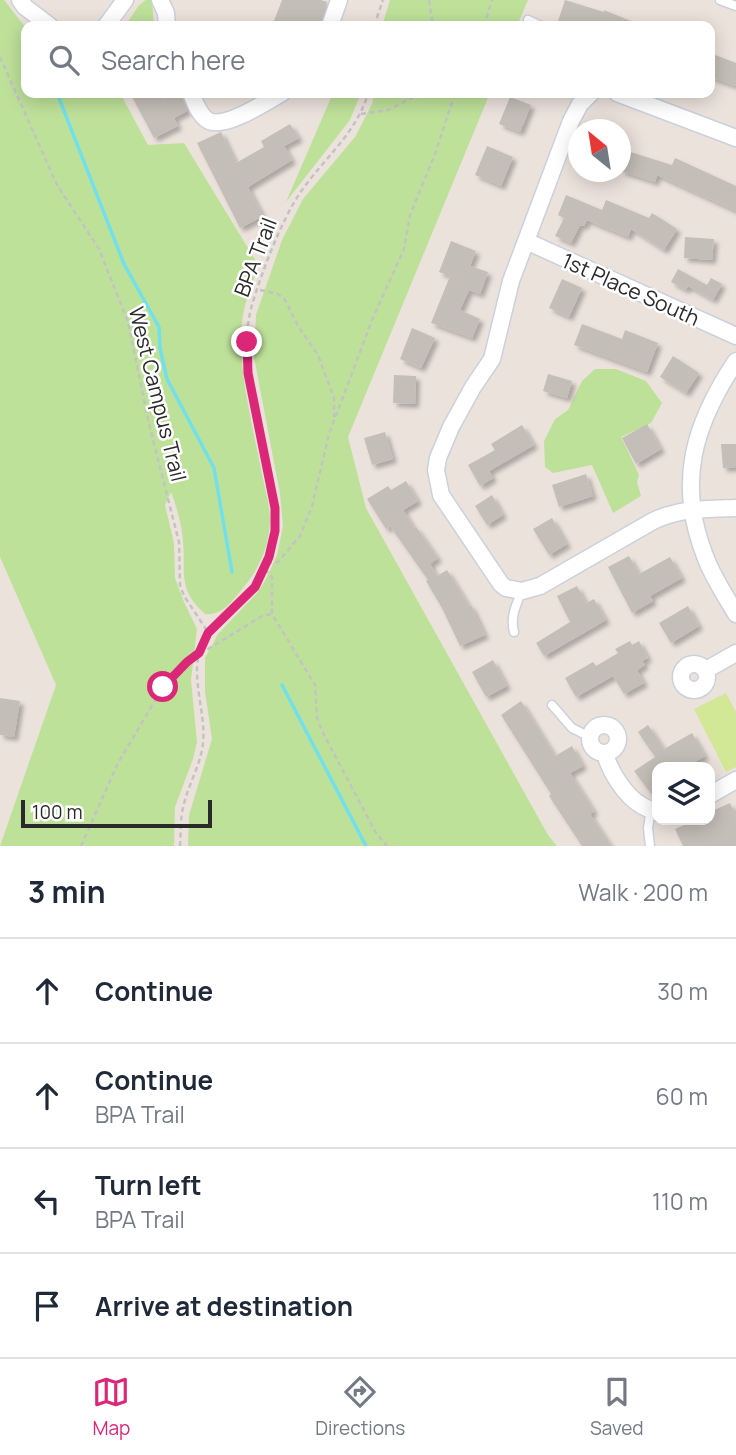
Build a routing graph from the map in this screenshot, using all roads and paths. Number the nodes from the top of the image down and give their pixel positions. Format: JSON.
{"nodes":[{"id":1,"x":20,"y":0,"type":"edge"},
{"id":2,"x":125,"y":0,"type":"edge"},
{"id":3,"x":160,"y":0,"type":"edge"},
{"id":4,"x":339,"y":0,"type":"edge"},
{"id":5,"x":383,"y":0,"type":"edge"},
{"id":6,"x":429,"y":0,"type":"edge"},
{"id":7,"x":492,"y":0,"type":"edge"},
{"id":8,"x":720,"y":0,"type":"edge"},
{"id":9,"x":736,"y":6,"type":"edge"},
{"id":10,"x":528,"y":20,"type":"edge"},
{"id":11,"x":44,"y":21,"type":"edge"},
{"id":12,"x":110,"y":21,"type":"edge"},
{"id":13,"x":167,"y":21,"type":"edge"},
{"id":14,"x":332,"y":21,"type":"edge"},
{"id":15,"x":376,"y":21,"type":"edge"},
{"id":16,"x":432,"y":21,"type":"edge"},
{"id":17,"x":486,"y":21,"type":"edge"},
{"id":18,"x":524,"y":21,"type":"edge"},
{"id":19,"x":0,"y":57,"type":"edge"},
{"id":20,"x":193,"y":98,"type":"edge"},
{"id":21,"x":273,"y":98,"type":"edge"},
{"id":22,"x":367,"y":98,"type":"edge"},
{"id":23,"x":412,"y":98,"type":"edge"},
{"id":24,"x":453,"y":98,"type":"edge"},
{"id":25,"x":583,"y":98,"type":"edge"},
{"id":26,"x":630,"y":98,"type":"edge"},
{"id":27,"x":361,"y":114,"type":"junction"},
{"id":28,"x":736,"y":138,"type":"edge"},
{"id":29,"x":526,"y":241,"type":"junction"},
{"id":30,"x":258,"y":289,"type":"junction"},
{"id":31,"x":736,"y":336,"type":"edge"},
{"id":32,"x":736,"y":361,"type":"edge"},
{"id":33,"x":334,"y":421,"type":"junction"},
{"id":34,"x":736,"y":508,"type":"edge"},
{"id":35,"x":693,"y":509,"type":"junction"},
{"id":36,"x":267,"y":563,"type":"junction"},
{"id":37,"x":265,"y":569,"type":"junction"},
{"id":38,"x":522,"y":591,"type":"junction"},
{"id":39,"x":272,"y":614,"type":"junction"},
{"id":40,"x":736,"y":614,"type":"edge"},
{"id":41,"x":513,"y":632,"type":"dead end"},
{"id":42,"x":208,"y":633,"type":"junction"},
{"id":43,"x":199,"y":653,"type":"junction"},
{"id":44,"x":736,"y":653,"type":"edge"},
{"id":45,"x":706,"y":670,"type":"dead end"},
{"id":46,"x":552,"y":705,"type":"dead end"},
{"id":47,"x":590,"y":737,"type":"junction"},
{"id":48,"x":605,"y":753,"type":"junction"},
{"id":49,"x":736,"y":780,"type":"edge"},
{"id":50,"x":715,"y":792,"type":"edge"},
{"id":51,"x":652,"y":809,"type":"edge"},
{"id":52,"x":652,"y":816,"type":"edge"},
{"id":53,"x":81,"y":846,"type":"edge"},
{"id":54,"x":180,"y":846,"type":"edge"},
{"id":55,"x":387,"y":846,"type":"edge"},
{"id":56,"x":650,"y":846,"type":"edge"}],
"edges":[{"from":1,"to":11,"type":"street"},
{"from":2,"to":12,"type":"street"},
{"from":3,"to":13,"type":"street"},
{"from":4,"to":14,"type":"street"},
{"from":5,"to":15,"type":"path"},
{"from":6,"to":16,"type":"path"},
{"from":7,"to":17,"type":"path"},
{"from":8,"to":9,"type":"lane"},
{"from":10,"to":18,"type":"path"},
{"from":19,"to":42,"type":"path","name":"West Campus Trail"},
{"from":20,"to":21,"type":"street"},
{"from":22,"to":27,"type":"path","name":"BPA Trail"},
{"from":23,"to":27,"type":"path"},
{"from":24,"to":33,"type":"path"},
{"from":25,"to":29,"type":"street"},
{"from":26,"to":28,"type":"street"},
{"from":27,"to":30,"type":"path","name":"BPA Trail"},
{"from":29,"to":31,"type":"street","name":"1st Place South"},
{"from":29,"to":38,"type":"street"},
{"from":30,"to":33,"type":"path"},
{"from":30,"to":36,"type":"path","name":"BPA Trail"},
{"from":32,"to":35,"type":"street"},
{"from":33,"to":36,"type":"path"},
{"from":34,"to":35,"type":"street"},
{"from":35,"to":38,"type":"street"},
{"from":35,"to":40,"type":"street"},
{"from":36,"to":37,"type":"path","name":"BPA Trail"},
{"from":37,"to":39,"type":"path"},
{"from":37,"to":42,"type":"path","name":"BPA Trail"},
{"from":38,"to":41,"type":"lane"},
{"from":39,"to":43,"type":"path"},
{"from":39,"to":55,"type":"path"},
{"from":42,"to":43,"type":"path","name":"BPA Trail"},
{"from":43,"to":53,"type":"path"},
{"from":43,"to":54,"type":"path","name":"BPA Trail"},
{"from":44,"to":45,"type":"street"},
{"from":46,"to":47,"type":"lane"},
{"from":47,"to":48,"type":"street"},
{"from":47,"to":48,"type":"street"},
{"from":48,"to":51,"type":"street"},
{"from":49,"to":50,"type":"street"},
{"from":52,"to":56,"type":"lane"}]}
